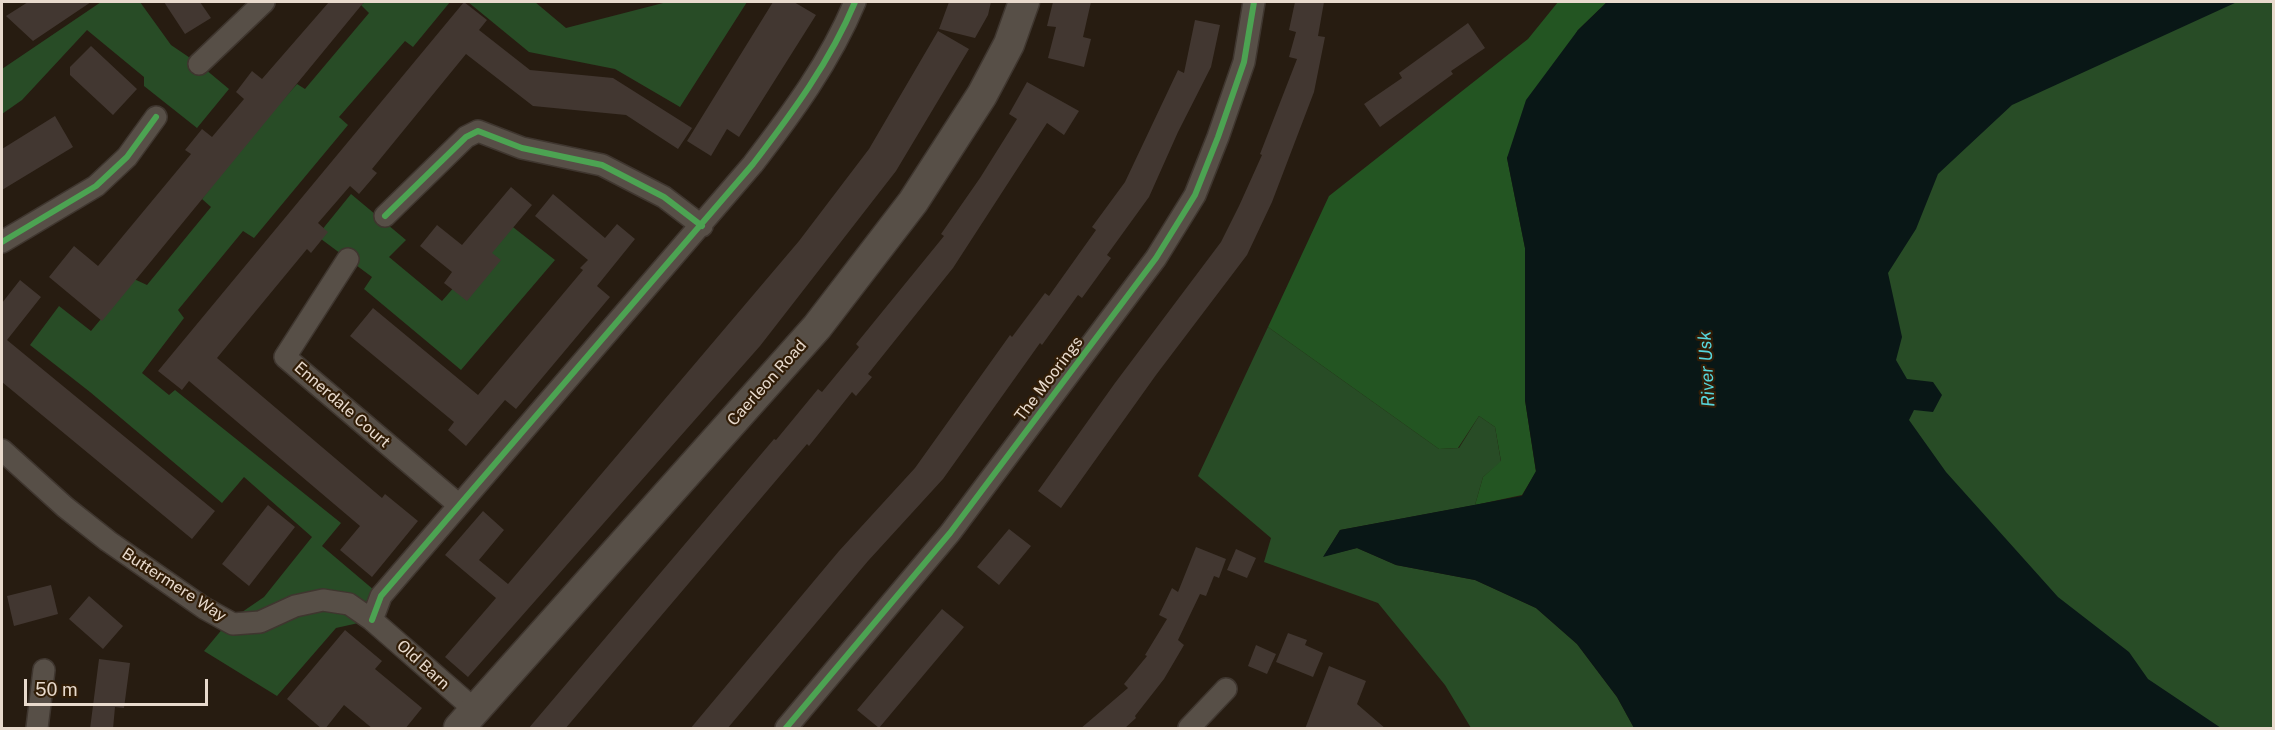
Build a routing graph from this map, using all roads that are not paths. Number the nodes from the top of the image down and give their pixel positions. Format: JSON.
{"nodes":[{"id":1,"x":264,"y":2,"type":"edge"},
{"id":2,"x":855,"y":2,"type":"edge"},
{"id":3,"x":1024,"y":2,"type":"edge"},
{"id":4,"x":1254,"y":2,"type":"edge"},
{"id":5,"x":199,"y":64,"type":"dead end"},
{"id":6,"x":156,"y":117,"type":"dead end"},
{"id":7,"x":385,"y":216,"type":"dead end"},
{"id":8,"x":702,"y":226,"type":"junction"},
{"id":9,"x":2,"y":242,"type":"edge"},
{"id":10,"x":348,"y":259,"type":"dead end"},
{"id":11,"x":2,"y":450,"type":"edge"},
{"id":12,"x":459,"y":505,"type":"junction"},
{"id":13,"x":372,"y":620,"type":"junction"},
{"id":14,"x":44,"y":670,"type":"dead end"},
{"id":15,"x":1226,"y":689,"type":"dead end"},
{"id":16,"x":467,"y":719,"type":"edge"},
{"id":17,"x":37,"y":729,"type":"edge"},
{"id":18,"x":786,"y":729,"type":"edge"},
{"id":19,"x":1188,"y":729,"type":"edge"}],
"edges":[{"from":1,"to":5,"type":"street"},
{"from":2,"to":8,"type":"street"},
{"from":3,"to":16,"type":"main road","name":"Caerleon Road"},
{"from":4,"to":18,"type":"street","name":"The Moorings"},
{"from":6,"to":9,"type":"street"},
{"from":7,"to":8,"type":"street"},
{"from":8,"to":12,"type":"street"},
{"from":10,"to":12,"type":"street","name":"Ennerdale Court"},
{"from":11,"to":13,"type":"street","name":"Buttermere Way"},
{"from":12,"to":13,"type":"street"},
{"from":13,"to":16,"type":"street","name":"Old Barn"},
{"from":14,"to":17,"type":"street"},
{"from":15,"to":19,"type":"street"}]}
